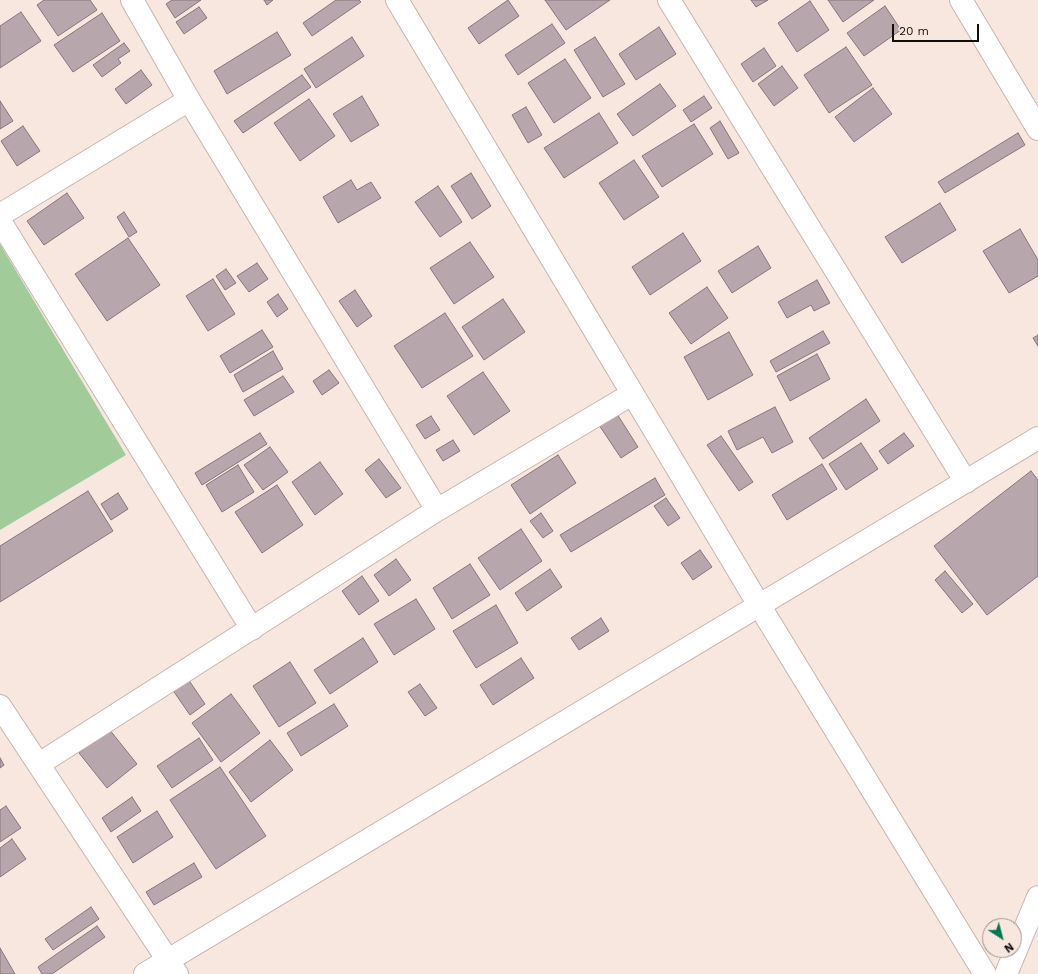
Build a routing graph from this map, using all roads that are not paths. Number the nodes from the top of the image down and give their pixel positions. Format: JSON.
{"nodes":[{"id":1,"x":132,"y":0,"type":"edge"},
{"id":2,"x":397,"y":0,"type":"edge"},
{"id":3,"x":669,"y":0,"type":"edge"},
{"id":4,"x":961,"y":0,"type":"edge"},
{"id":5,"x":189,"y":100,"type":"junction"},
{"id":6,"x":1038,"y":129,"type":"edge"},
{"id":7,"x":0,"y":215,"type":"edge"},
{"id":8,"x":0,"y":221,"type":"edge"},
{"id":9,"x":632,"y":394,"type":"junction"},
{"id":10,"x":1038,"y":438,"type":"edge"},
{"id":11,"x":966,"y":482,"type":"junction"},
{"id":12,"x":437,"y":510,"type":"junction"},
{"id":13,"x":759,"y":605,"type":"junction"},
{"id":14,"x":252,"y":629,"type":"junction"},
{"id":15,"x":0,"y":706,"type":"edge"},
{"id":16,"x":39,"y":764,"type":"junction"},
{"id":17,"x":1038,"y":898,"type":"edge"},
{"id":18,"x":172,"y":967,"type":"edge"},
{"id":19,"x":145,"y":974,"type":"edge"},
{"id":20,"x":985,"y":974,"type":"edge"},
{"id":21,"x":1006,"y":974,"type":"edge"}],
"edges":[{"from":1,"to":5,"type":"street"},
{"from":2,"to":9,"type":"street"},
{"from":3,"to":11,"type":"street"},
{"from":4,"to":6,"type":"street"},
{"from":5,"to":7,"type":"street"},
{"from":5,"to":12,"type":"street"},
{"from":8,"to":14,"type":"street"},
{"from":9,"to":12,"type":"street"},
{"from":9,"to":13,"type":"street"},
{"from":10,"to":11,"type":"street"},
{"from":11,"to":13,"type":"street"},
{"from":12,"to":14,"type":"street"},
{"from":13,"to":18,"type":"street"},
{"from":13,"to":20,"type":"street"},
{"from":14,"to":16,"type":"street"},
{"from":15,"to":16,"type":"street"},
{"from":16,"to":18,"type":"street"},
{"from":17,"to":21,"type":"street"},
{"from":18,"to":19,"type":"street"}]}
